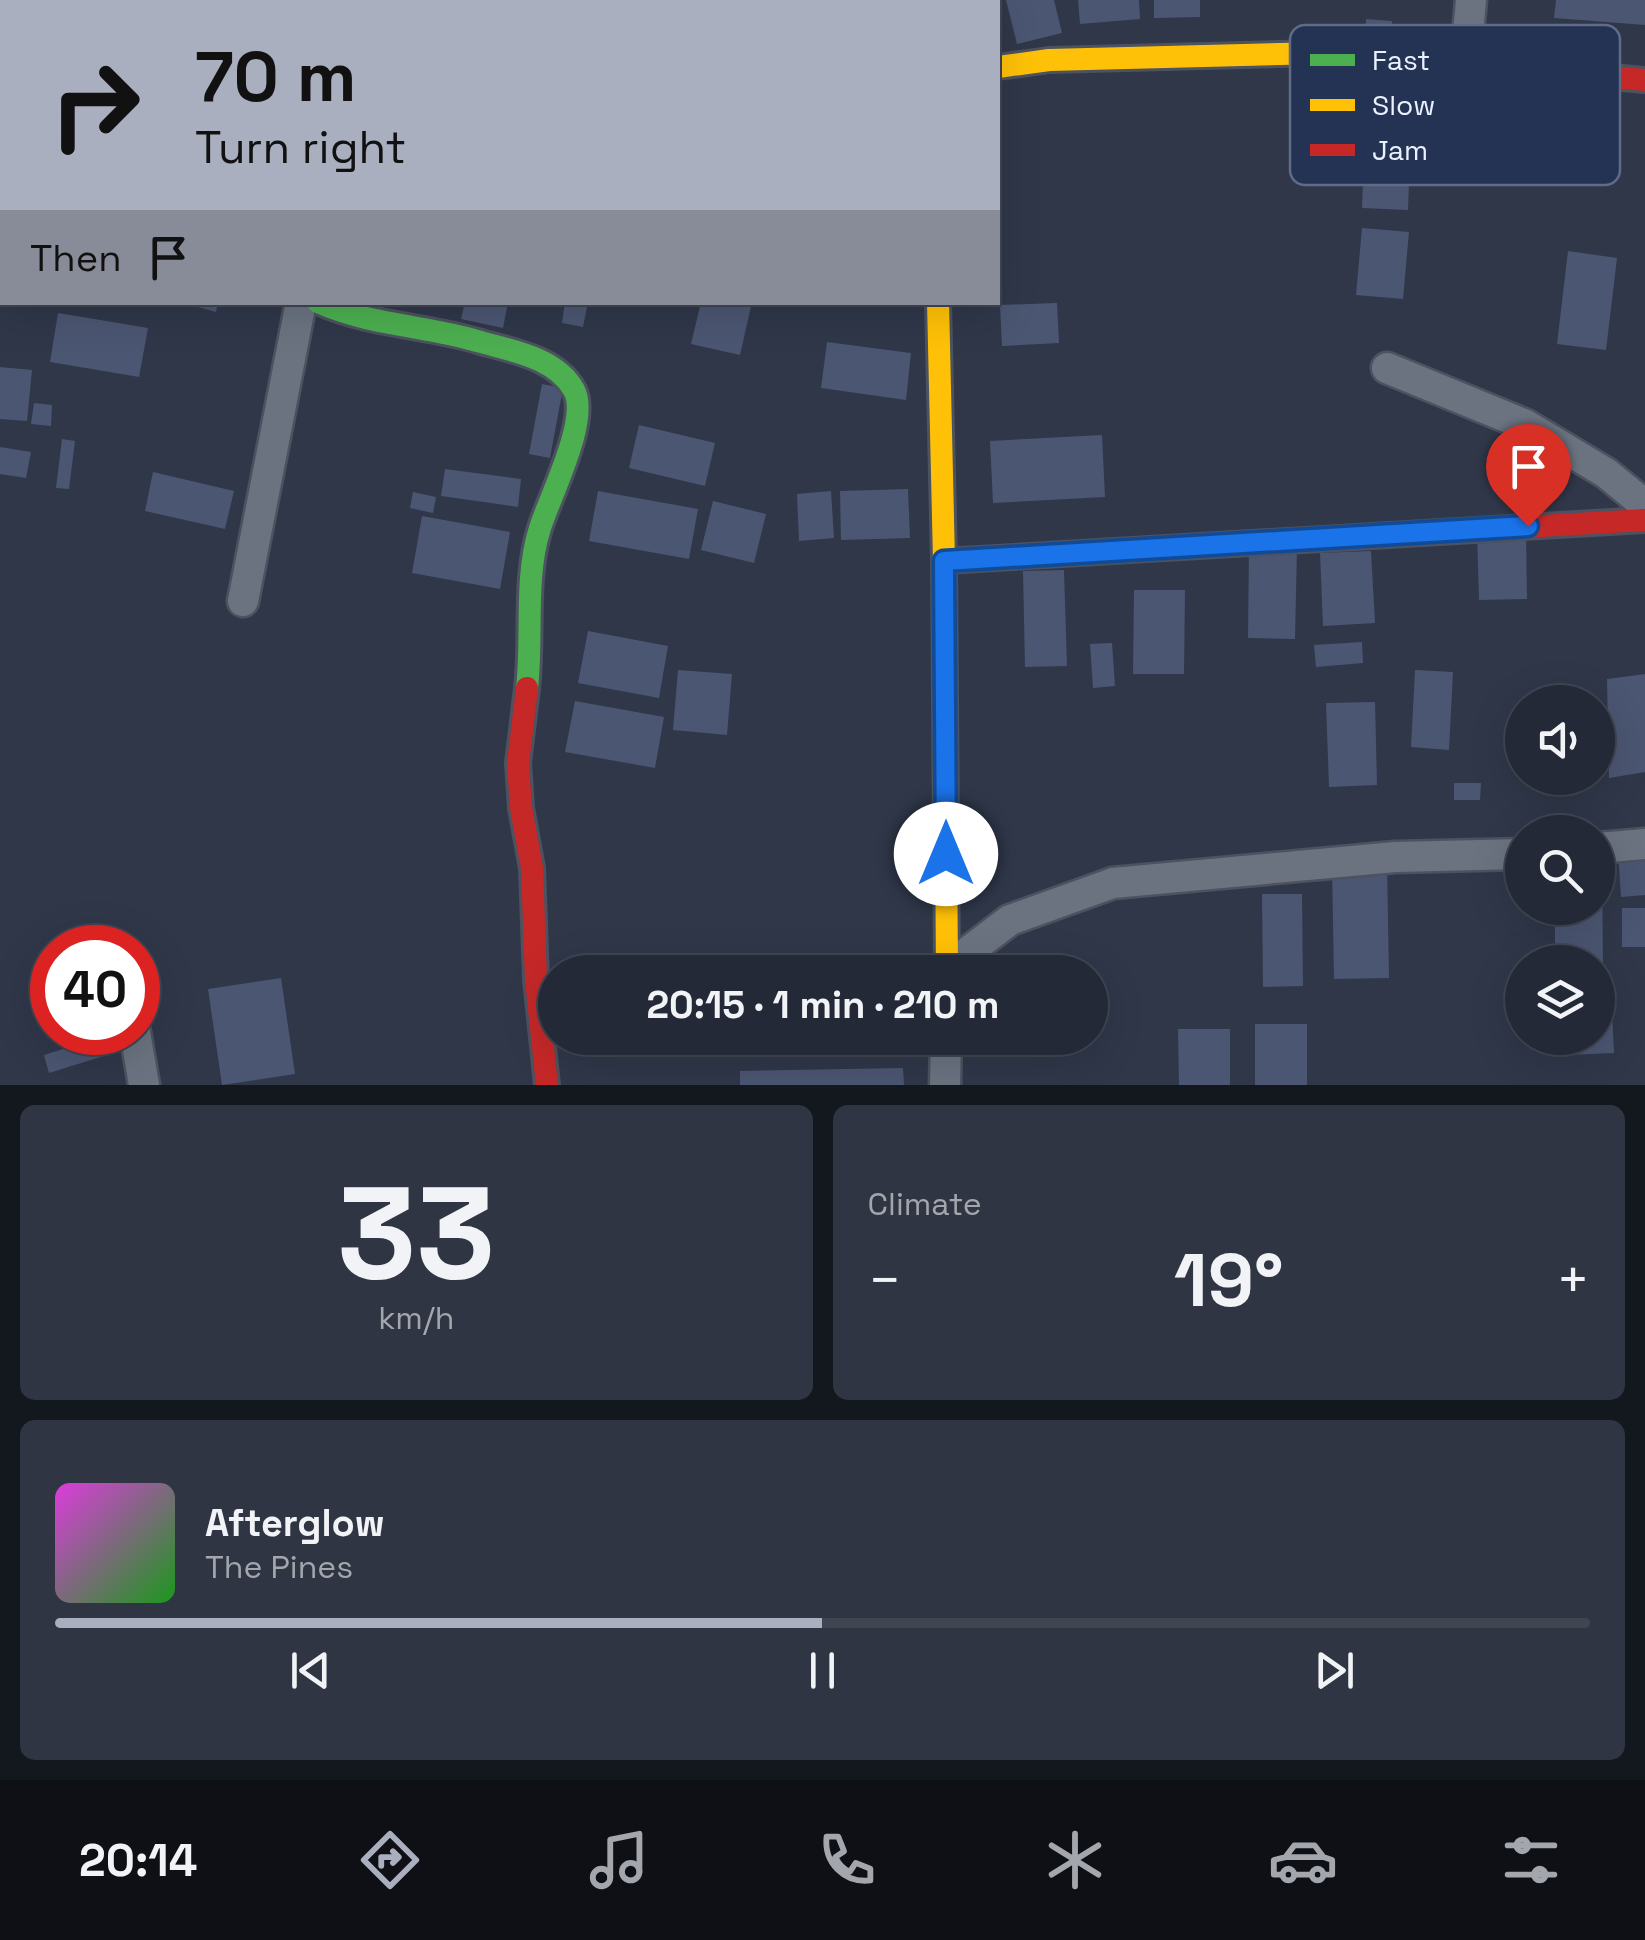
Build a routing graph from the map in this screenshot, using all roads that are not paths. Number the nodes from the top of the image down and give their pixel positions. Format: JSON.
{"nodes":[{"id":1,"x":1470,"y":0,"type":"edge"},
{"id":2,"x":1468,"y":25,"type":"edge"},
{"id":3,"x":1290,"y":54,"type":"edge"},
{"id":4,"x":1000,"y":66,"type":"edge"},
{"id":5,"x":1620,"y":78,"type":"edge"},
{"id":6,"x":1645,"y":80,"type":"edge"},
{"id":7,"x":301,"y":305,"type":"edge"},
{"id":8,"x":324,"y":305,"type":"edge"},
{"id":9,"x":938,"y":305,"type":"edge"},
{"id":10,"x":1387,"y":368,"type":"dead end"},
{"id":11,"x":1645,"y":505,"type":"edge"},
{"id":12,"x":1645,"y":520,"type":"edge"},
{"id":13,"x":944,"y":561,"type":"junction"},
{"id":14,"x":243,"y":601,"type":"dead end"},
{"id":15,"x":1645,"y":844,"type":"edge"},
{"id":16,"x":1615,"y":847,"type":"edge"},
{"id":17,"x":1505,"y":854,"type":"edge"},
{"id":18,"x":947,"y":955,"type":"edge"},
{"id":19,"x":966,"y":955,"type":"edge"},
{"id":20,"x":138,"y":1055,"type":"edge"},
{"id":21,"x":946,"y":1055,"type":"edge"},
{"id":22,"x":144,"y":1085,"type":"edge"},
{"id":23,"x":547,"y":1085,"type":"edge"},
{"id":24,"x":945,"y":1085,"type":"edge"}],
"edges":[{"from":1,"to":2,"type":"street"},
{"from":3,"to":4,"type":"street"},
{"from":5,"to":6,"type":"street"},
{"from":7,"to":14,"type":"street"},
{"from":8,"to":23,"type":"street"},
{"from":9,"to":13,"type":"street"},
{"from":10,"to":11,"type":"street"},
{"from":12,"to":13,"type":"street"},
{"from":13,"to":18,"type":"street"},
{"from":15,"to":16,"type":"street"},
{"from":17,"to":19,"type":"street"},
{"from":20,"to":22,"type":"street"},
{"from":21,"to":24,"type":"street"}]}
